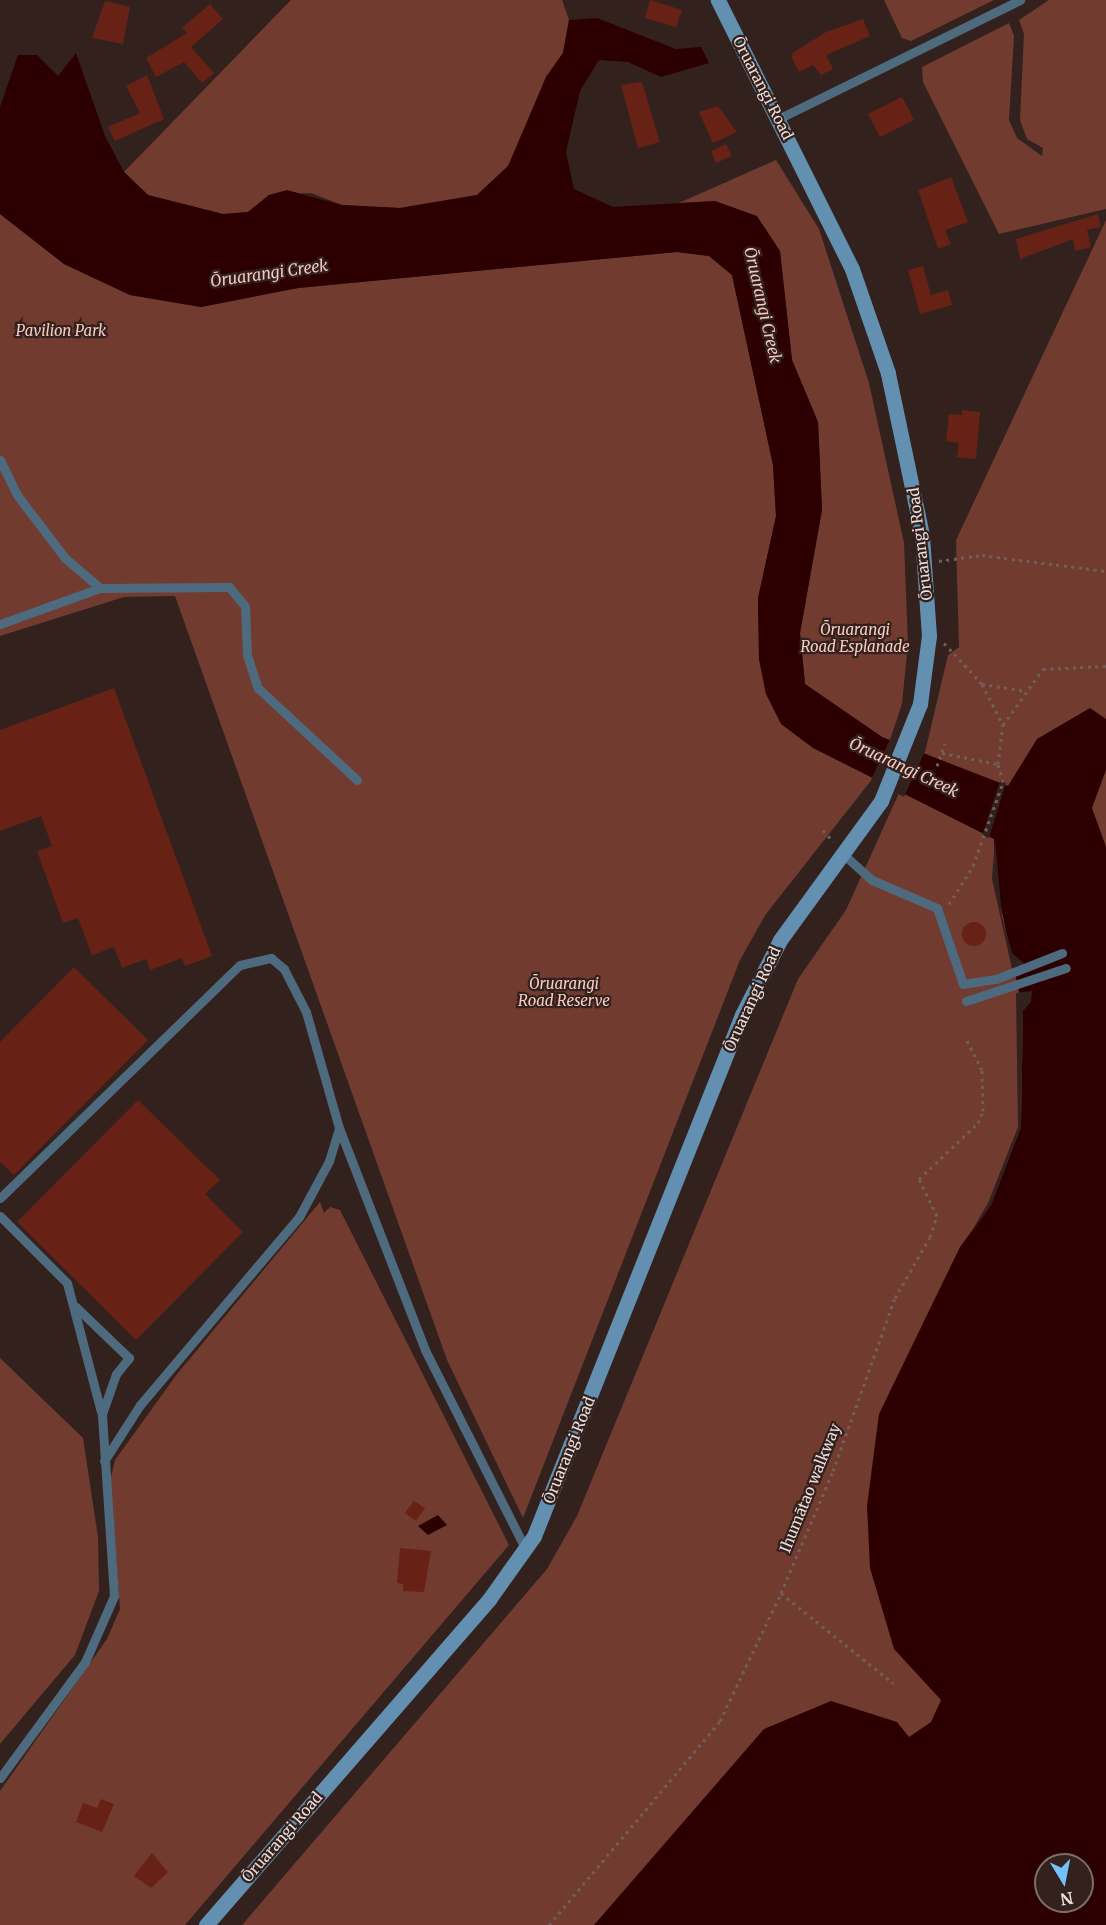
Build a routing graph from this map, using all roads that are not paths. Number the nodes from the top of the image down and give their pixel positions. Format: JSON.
{"nodes":[{"id":1,"x":718,"y":0,"type":"edge"},
{"id":2,"x":1020,"y":0,"type":"edge"},
{"id":3,"x":778,"y":119,"type":"junction"},
{"id":4,"x":0,"y":460,"type":"edge"},
{"id":5,"x":100,"y":588,"type":"junction"},
{"id":6,"x":0,"y":624,"type":"edge"},
{"id":7,"x":357,"y":780,"type":"dead end"},
{"id":8,"x":843,"y":854,"type":"junction"},
{"id":9,"x":1062,"y":953,"type":"dead end"},
{"id":10,"x":1066,"y":968,"type":"dead end"},
{"id":11,"x":966,"y":1001,"type":"dead end"},
{"id":12,"x":339,"y":1128,"type":"junction"},
{"id":13,"x":0,"y":1198,"type":"edge"},
{"id":14,"x":0,"y":1216,"type":"edge"},
{"id":15,"x":76,"y":1307,"type":"junction"},
{"id":16,"x":102,"y":1414,"type":"junction"},
{"id":17,"x":104,"y":1461,"type":"junction"},
{"id":18,"x":526,"y":1550,"type":"junction"},
{"id":19,"x":0,"y":1778,"type":"edge"},
{"id":20,"x":206,"y":1925,"type":"edge"}],
"edges":[{"from":1,"to":3,"type":"street","name":"Ōruarangi Road"},
{"from":2,"to":3,"type":"lane"},
{"from":3,"to":8,"type":"street","name":"Ōruarangi Road"},
{"from":4,"to":5,"type":"lane"},
{"from":5,"to":6,"type":"lane"},
{"from":5,"to":7,"type":"lane"},
{"from":8,"to":9,"type":"lane"},
{"from":8,"to":18,"type":"street","name":"Ōruarangi Road"},
{"from":10,"to":11,"type":"lane"},
{"from":12,"to":13,"type":"lane"},
{"from":12,"to":17,"type":"lane"},
{"from":12,"to":18,"type":"lane"},
{"from":14,"to":15,"type":"lane"},
{"from":15,"to":16,"type":"lane"},
{"from":15,"to":16,"type":"lane"},
{"from":16,"to":17,"type":"lane"},
{"from":17,"to":19,"type":"lane"},
{"from":18,"to":20,"type":"street","name":"Ōruarangi Road"}]}
